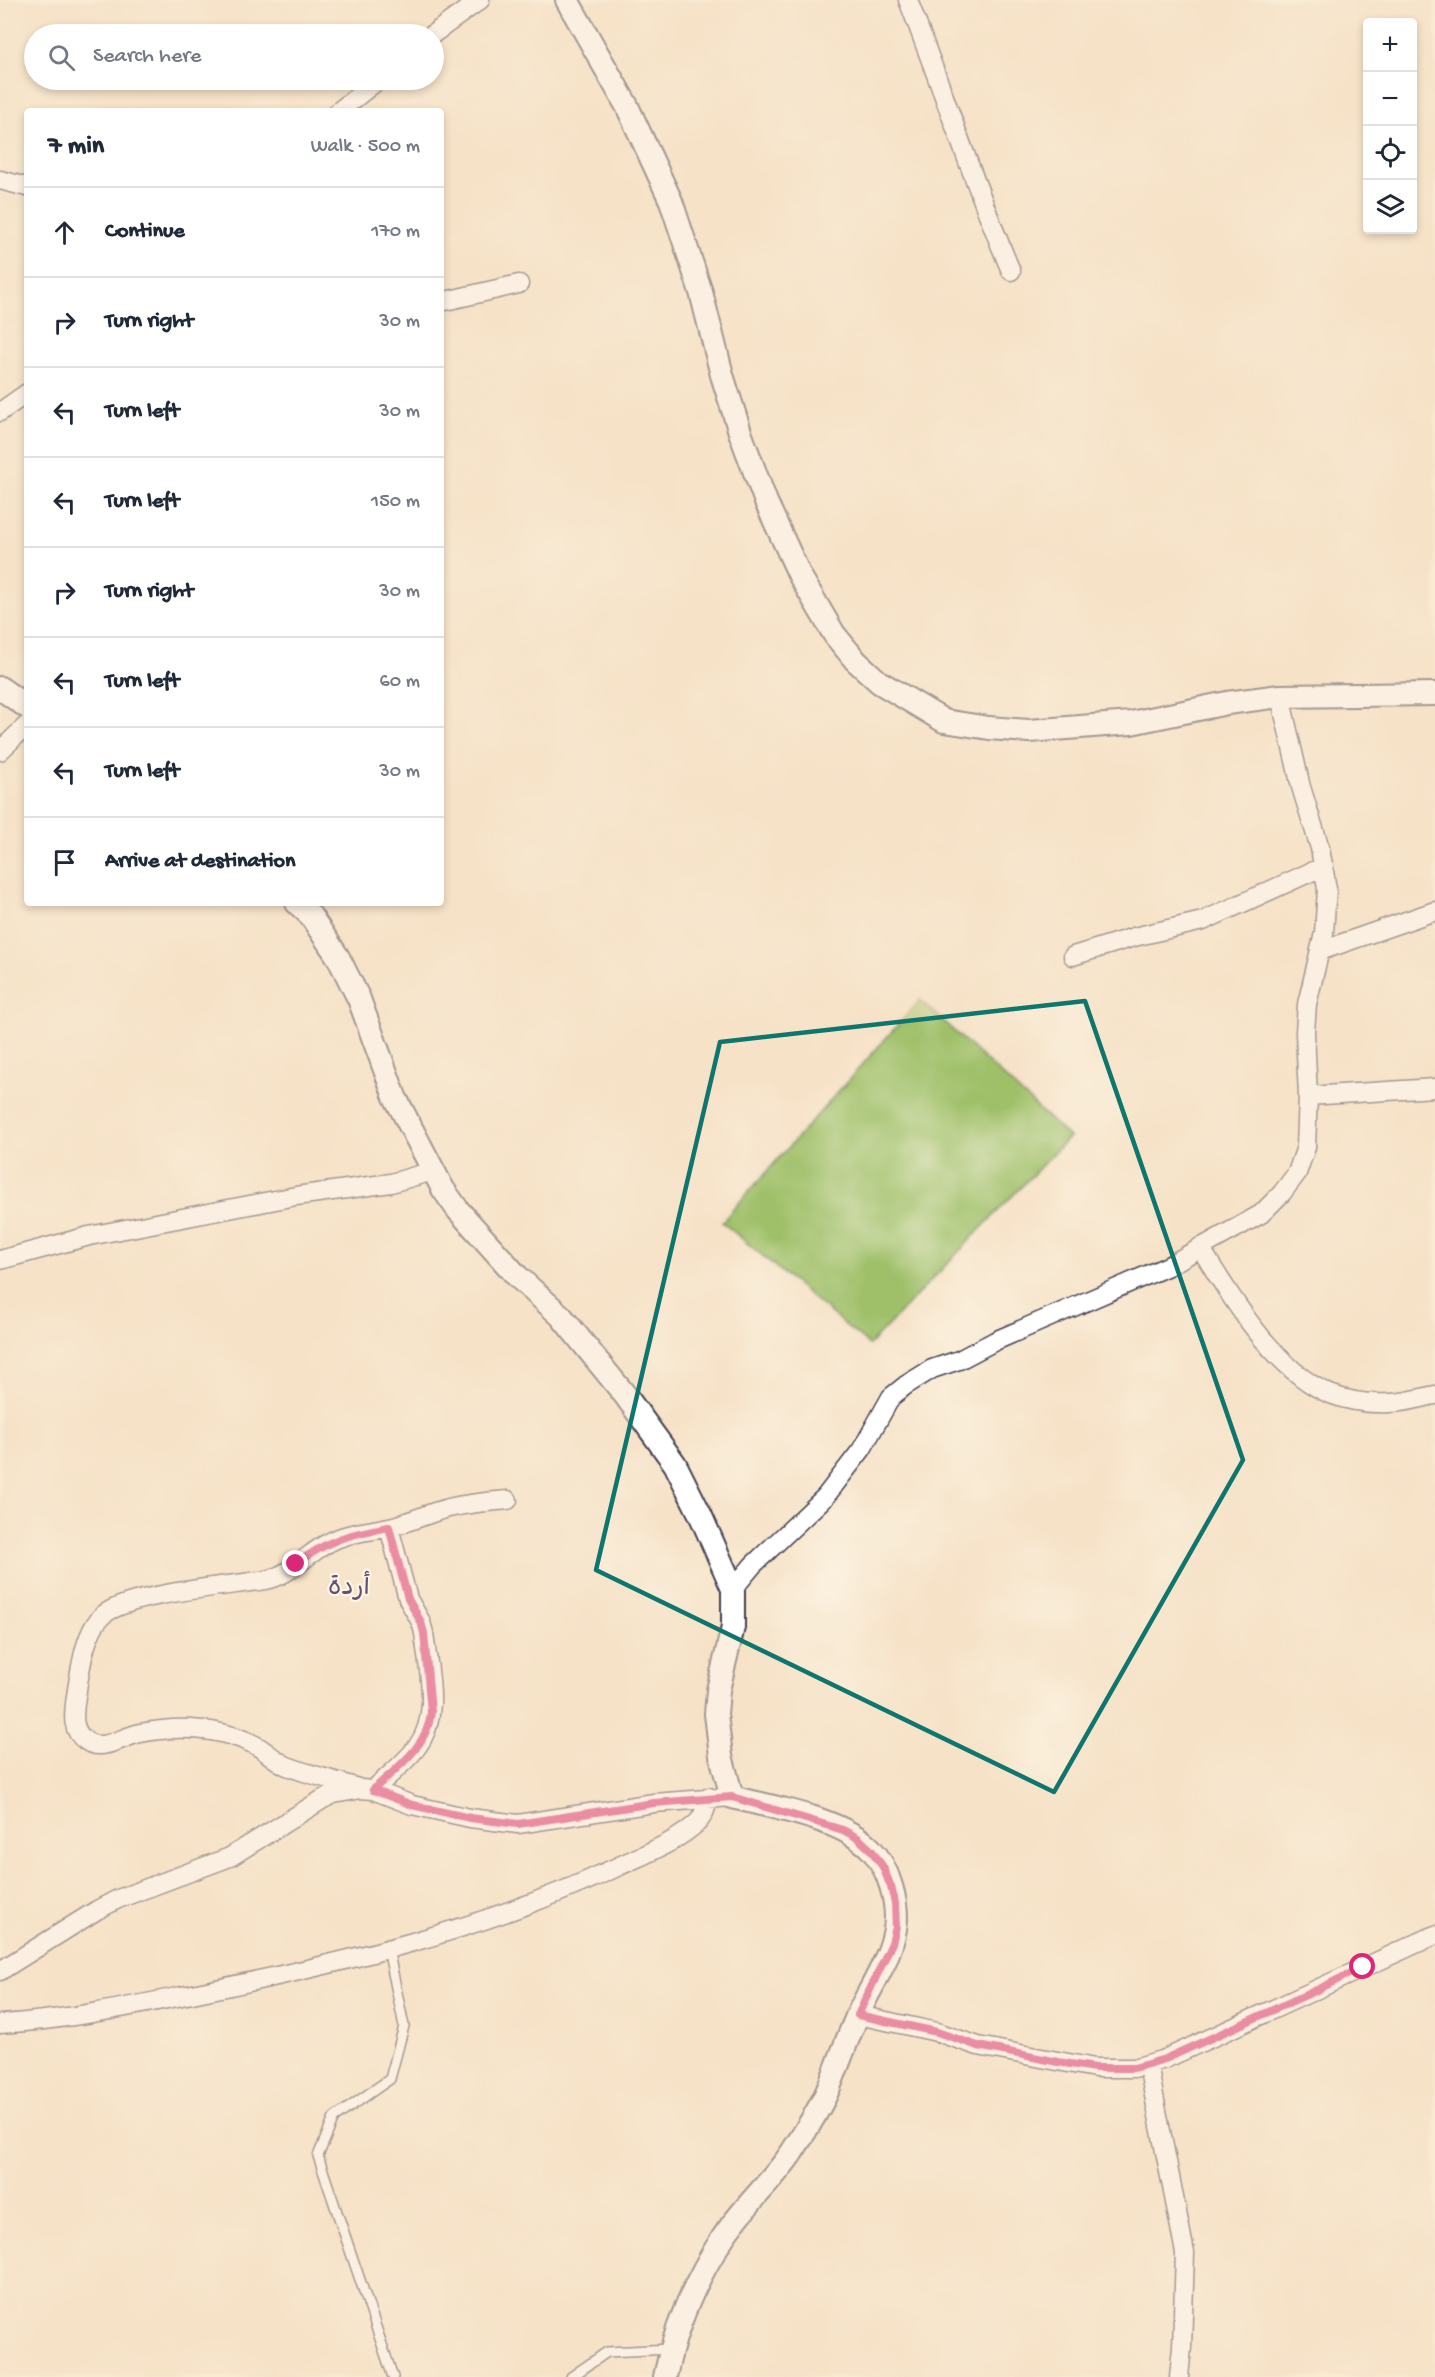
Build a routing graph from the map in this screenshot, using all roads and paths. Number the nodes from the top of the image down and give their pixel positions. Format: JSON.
{"nodes":[{"id":1,"x":480,"y":0,"type":"edge"},
{"id":2,"x":567,"y":0,"type":"edge"},
{"id":3,"x":908,"y":0,"type":"edge"},
{"id":4,"x":444,"y":26,"type":"edge"},
{"id":5,"x":365,"y":90,"type":"edge"},
{"id":6,"x":343,"y":108,"type":"edge"},
{"id":7,"x":0,"y":180,"type":"edge"},
{"id":8,"x":24,"y":186,"type":"edge"},
{"id":9,"x":1011,"y":271,"type":"dead end"},
{"id":10,"x":519,"y":284,"type":"dead end"},
{"id":11,"x":444,"y":301,"type":"edge"},
{"id":12,"x":24,"y":395,"type":"edge"},
{"id":13,"x":0,"y":412,"type":"edge"},
{"id":14,"x":0,"y":688,"type":"edge"},
{"id":15,"x":1435,"y":694,"type":"edge"},
{"id":16,"x":1280,"y":696,"type":"junction"},
{"id":17,"x":24,"y":705,"type":"edge"},
{"id":18,"x":24,"y":728,"type":"edge"},
{"id":19,"x":0,"y":751,"type":"edge"},
{"id":20,"x":1324,"y":867,"type":"junction"},
{"id":21,"x":306,"y":907,"type":"edge"},
{"id":22,"x":1435,"y":911,"type":"edge"},
{"id":23,"x":1320,"y":951,"type":"junction"},
{"id":24,"x":1073,"y":956,"type":"dead end"},
{"id":25,"x":1435,"y":1088,"type":"edge"},
{"id":26,"x":1308,"y":1096,"type":"junction"},
{"id":27,"x":433,"y":1172,"type":"junction"},
{"id":28,"x":1200,"y":1247,"type":"junction"},
{"id":29,"x":0,"y":1260,"type":"edge"},
{"id":30,"x":1435,"y":1395,"type":"edge"},
{"id":31,"x":508,"y":1500,"type":"dead end"},
{"id":32,"x":389,"y":1527,"type":"junction"},
{"id":33,"x":733,"y":1589,"type":"junction"},
{"id":34,"x":367,"y":1790,"type":"junction"},
{"id":35,"x":709,"y":1797,"type":"junction"},
{"id":36,"x":732,"y":1797,"type":"junction"},
{"id":37,"x":1435,"y":1935,"type":"edge"},
{"id":38,"x":388,"y":1949,"type":"junction"},
{"id":39,"x":0,"y":1971,"type":"edge"},
{"id":40,"x":858,"y":2015,"type":"junction"},
{"id":41,"x":0,"y":2024,"type":"edge"},
{"id":42,"x":1148,"y":2065,"type":"junction"},
{"id":43,"x":671,"y":2349,"type":"junction"},
{"id":44,"x":393,"y":2377,"type":"edge"},
{"id":45,"x":571,"y":2377,"type":"edge"},
{"id":46,"x":665,"y":2377,"type":"edge"},
{"id":47,"x":1179,"y":2377,"type":"edge"}],
"edges":[{"from":1,"to":4,"type":"street"},
{"from":2,"to":16,"type":"street"},
{"from":3,"to":9,"type":"street"},
{"from":5,"to":6,"type":"street"},
{"from":7,"to":8,"type":"street"},
{"from":10,"to":11,"type":"street"},
{"from":12,"to":13,"type":"street"},
{"from":14,"to":17,"type":"street"},
{"from":15,"to":16,"type":"street"},
{"from":16,"to":20,"type":"street"},
{"from":18,"to":19,"type":"street"},
{"from":20,"to":23,"type":"street"},
{"from":20,"to":24,"type":"street"},
{"from":21,"to":27,"type":"street"},
{"from":22,"to":23,"type":"street"},
{"from":23,"to":26,"type":"street"},
{"from":25,"to":26,"type":"street"},
{"from":26,"to":28,"type":"street"},
{"from":27,"to":29,"type":"street"},
{"from":27,"to":33,"type":"street"},
{"from":28,"to":30,"type":"street"},
{"from":28,"to":33,"type":"street"},
{"from":31,"to":32,"type":"street"},
{"from":32,"to":34,"type":"street"},
{"from":32,"to":34,"type":"street"},
{"from":33,"to":36,"type":"street"},
{"from":34,"to":35,"type":"street"},
{"from":34,"to":39,"type":"street"},
{"from":35,"to":36,"type":"street"},
{"from":35,"to":38,"type":"street"},
{"from":36,"to":40,"type":"street"},
{"from":37,"to":42,"type":"street"},
{"from":38,"to":41,"type":"street"},
{"from":38,"to":44,"type":"lane"},
{"from":40,"to":42,"type":"street"},
{"from":40,"to":43,"type":"street"},
{"from":42,"to":47,"type":"street"},
{"from":43,"to":45,"type":"lane"},
{"from":43,"to":46,"type":"street"}]}
